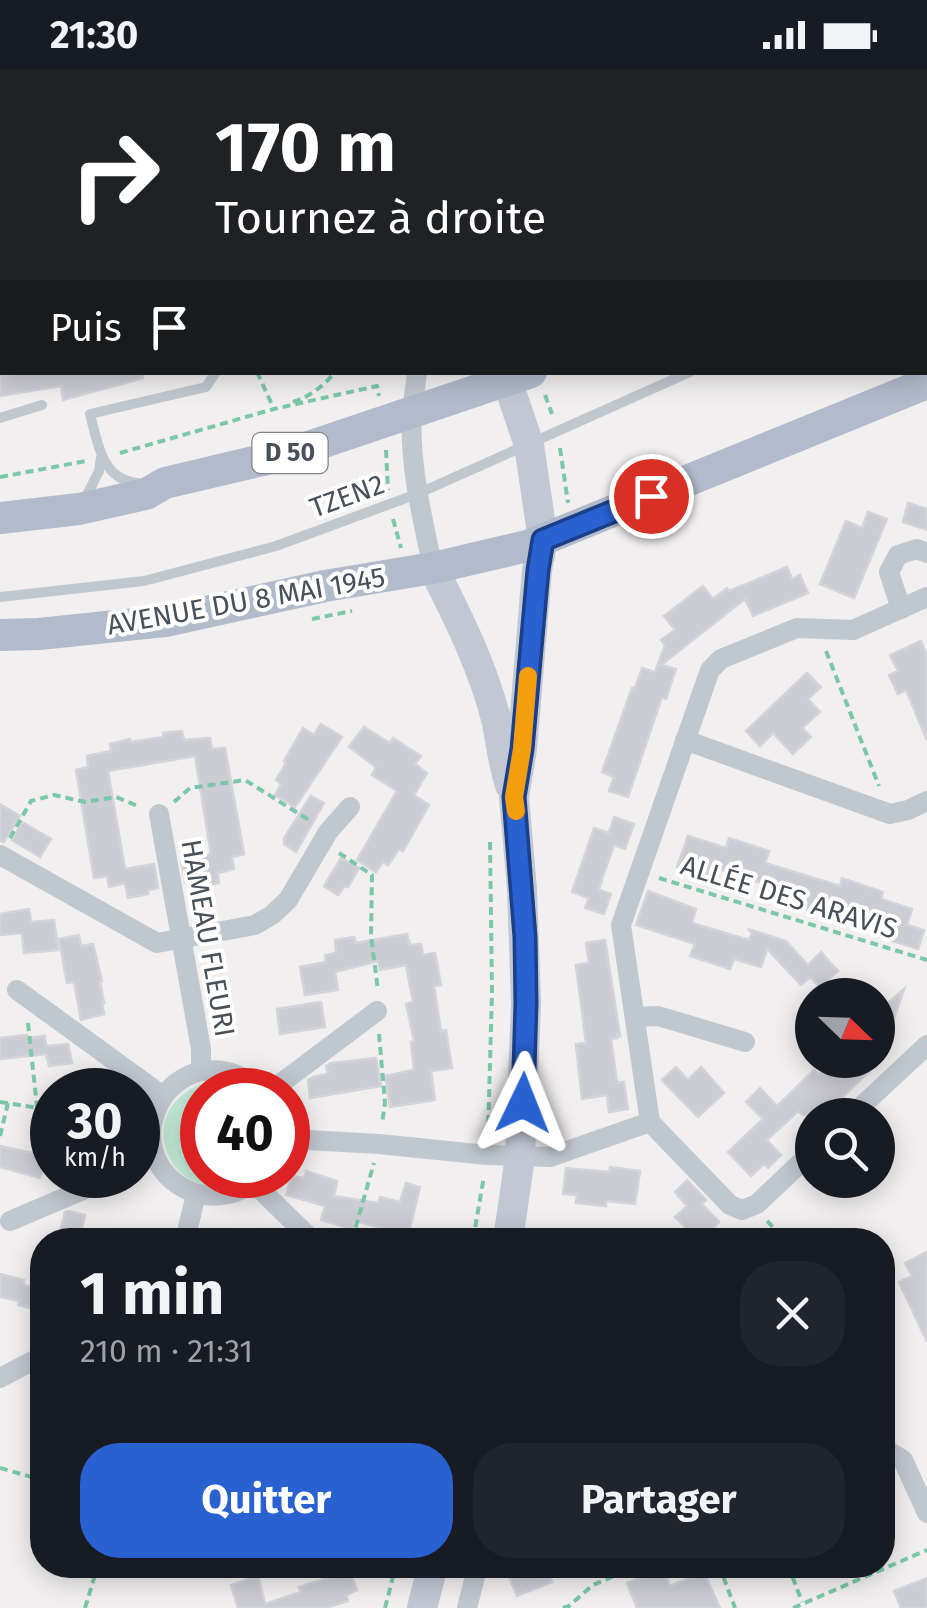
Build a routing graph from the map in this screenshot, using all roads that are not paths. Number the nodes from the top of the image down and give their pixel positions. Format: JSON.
{"nodes":[{"id":1,"x":214,"y":375,"type":"edge"},
{"id":2,"x":416,"y":375,"type":"edge"},
{"id":3,"x":514,"y":375,"type":"edge"},
{"id":4,"x":683,"y":375,"type":"edge"},
{"id":5,"x":927,"y":383,"type":"edge"},
{"id":6,"x":42,"y":405,"type":"dead end"},
{"id":7,"x":398,"y":417,"type":"junction"},
{"id":8,"x":0,"y":418,"type":"edge"},
{"id":9,"x":529,"y":445,"type":"junction"},
{"id":10,"x":101,"y":458,"type":"junction"},
{"id":11,"x":165,"y":484,"type":"junction"},
{"id":12,"x":417,"y":494,"type":"junction"},
{"id":13,"x":79,"y":509,"type":"junction"},
{"id":14,"x":0,"y":518,"type":"edge"},
{"id":15,"x":543,"y":540,"type":"junction"},
{"id":16,"x":927,"y":553,"type":"edge"},
{"id":17,"x":420,"y":570,"type":"junction"},
{"id":18,"x":0,"y":597,"type":"edge"},
{"id":19,"x":927,"y":597,"type":"edge"},
{"id":20,"x":901,"y":608,"type":"junction"},
{"id":21,"x":0,"y":634,"type":"edge"},
{"id":22,"x":685,"y":740,"type":"junction"},
{"id":23,"x":514,"y":797,"type":"junction"},
{"id":24,"x":927,"y":802,"type":"edge"},
{"id":25,"x":350,"y":807,"type":"dead end"},
{"id":26,"x":159,"y":814,"type":"dead end"},
{"id":27,"x":0,"y":855,"type":"edge"},
{"id":28,"x":182,"y":938,"type":"junction"},
{"id":29,"x":17,"y":990,"type":"road end"},
{"id":30,"x":377,"y":1011,"type":"dead end"},
{"id":31,"x":636,"y":1016,"type":"junction"},
{"id":32,"x":745,"y":1042,"type":"dead end"},
{"id":33,"x":927,"y":1045,"type":"edge"},
{"id":34,"x":201,"y":1068,"type":"edge"},
{"id":35,"x":301,"y":1068,"type":"edge"},
{"id":36,"x":180,"y":1082,"type":"edge"},
{"id":37,"x":163,"y":1096,"type":"junction"},
{"id":38,"x":870,"y":1098,"type":"edge"},
{"id":39,"x":160,"y":1102,"type":"edge"},
{"id":40,"x":650,"y":1122,"type":"junction"},
{"id":41,"x":310,"y":1140,"type":"edge"},
{"id":42,"x":520,"y":1157,"type":"junction"},
{"id":43,"x":795,"y":1168,"type":"edge"},
{"id":44,"x":160,"y":1170,"type":"edge"},
{"id":45,"x":180,"y":1187,"type":"edge"},
{"id":46,"x":65,"y":1198,"type":"edge"},
{"id":47,"x":195,"y":1198,"type":"edge"},
{"id":48,"x":269,"y":1198,"type":"edge"},
{"id":49,"x":10,"y":1222,"type":"dead end"},
{"id":50,"x":189,"y":1228,"type":"edge"},
{"id":51,"x":300,"y":1228,"type":"edge"},
{"id":52,"x":510,"y":1228,"type":"edge"},
{"id":53,"x":30,"y":1362,"type":"edge"},
{"id":54,"x":0,"y":1378,"type":"edge"},
{"id":55,"x":895,"y":1455,"type":"edge"},
{"id":56,"x":927,"y":1513,"type":"edge"},
{"id":57,"x":430,"y":1578,"type":"edge"},
{"id":58,"x":475,"y":1578,"type":"edge"},
{"id":59,"x":422,"y":1608,"type":"edge"},
{"id":60,"x":467,"y":1608,"type":"edge"}],
"edges":[{"from":1,"to":10,"type":"lane"},
{"from":2,"to":7,"type":"street"},
{"from":3,"to":7,"type":"main road"},
{"from":3,"to":9,"type":"street"},
{"from":4,"to":9,"type":"lane","name":"TZEN2"},
{"from":5,"to":15,"type":"main road","name":"AVENUE DU 8 MAI 1945"},
{"from":6,"to":8,"type":"lane"},
{"from":7,"to":11,"type":"main road","number":"D 50"},
{"from":7,"to":12,"type":"street"},
{"from":9,"to":12,"type":"lane","name":"TZEN2"},
{"from":9,"to":15,"type":"street"},
{"from":10,"to":11,"type":"lane"},
{"from":10,"to":13,"type":"lane"},
{"from":11,"to":13,"type":"main road","number":"D 50"},
{"from":12,"to":17,"type":"street"},
{"from":12,"to":18,"type":"lane","name":"TZEN2"},
{"from":13,"to":14,"type":"main road","number":"D 50"},
{"from":15,"to":17,"type":"main road","name":"AVENUE DU 8 MAI 1945"},
{"from":15,"to":23,"type":"street"},
{"from":16,"to":20,"type":"street"},
{"from":17,"to":21,"type":"main road","name":"AVENUE DU 8 MAI 1945"},
{"from":17,"to":23,"type":"street"},
{"from":19,"to":20,"type":"street"},
{"from":20,"to":22,"type":"street"},
{"from":22,"to":24,"type":"street"},
{"from":22,"to":31,"type":"street"},
{"from":23,"to":42,"type":"street"},
{"from":25,"to":28,"type":"street"},
{"from":26,"to":28,"type":"street","name":"HAMEAU FLEURI"},
{"from":27,"to":28,"type":"street"},
{"from":28,"to":34,"type":"street","name":"HAMEAU FLEURI"},
{"from":29,"to":37,"type":"street"},
{"from":30,"to":35,"type":"street"},
{"from":31,"to":32,"type":"street"},
{"from":31,"to":40,"type":"street"},
{"from":33,"to":38,"type":"street"},
{"from":36,"to":37,"type":"street"},
{"from":37,"to":39,"type":"street"},
{"from":40,"to":42,"type":"street"},
{"from":40,"to":43,"type":"street"},
{"from":41,"to":42,"type":"street"},
{"from":42,"to":52,"type":"street"},
{"from":44,"to":45,"type":"street"},
{"from":46,"to":49,"type":"street"},
{"from":47,"to":50,"type":"street"},
{"from":48,"to":51,"type":"street"},
{"from":53,"to":54,"type":"street"},
{"from":55,"to":56,"type":"street"},
{"from":57,"to":59,"type":"street"},
{"from":58,"to":60,"type":"street"}]}
